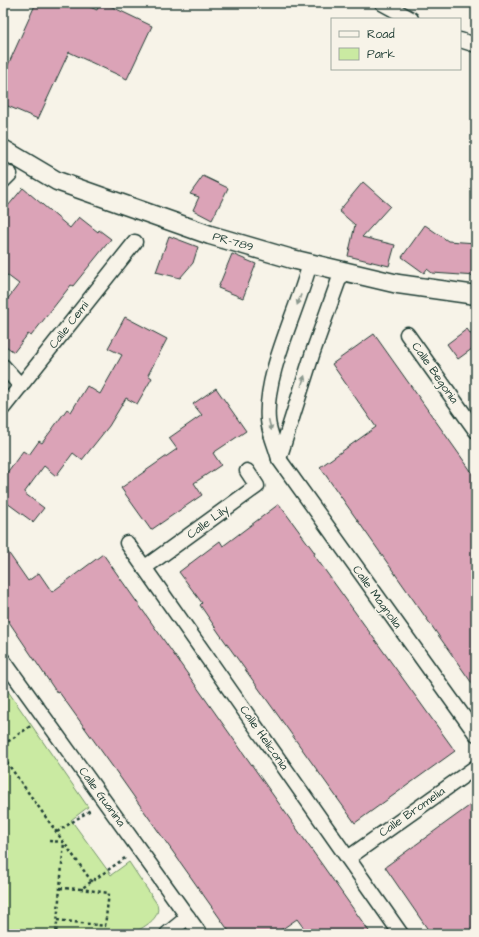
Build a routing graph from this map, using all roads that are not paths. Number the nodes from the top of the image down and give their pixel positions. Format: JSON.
{"nodes":[{"id":1,"x":382,"y":3,"type":"edge"},
{"id":2,"x":409,"y":18,"type":"edge"},
{"id":3,"x":461,"y":40,"type":"edge"},
{"id":4,"x":476,"y":45,"type":"edge"},
{"id":5,"x":3,"y":149,"type":"edge"},
{"id":6,"x":134,"y":242,"type":"dead end"},
{"id":7,"x":310,"y":263,"type":"junction"},
{"id":8,"x":342,"y":271,"type":"junction"},
{"id":9,"x":476,"y":295,"type":"edge"},
{"id":10,"x":407,"y":334,"type":"dead end"},
{"id":11,"x":3,"y":366,"type":"edge"},
{"id":12,"x":21,"y":386,"type":"junction"},
{"id":13,"x":3,"y":408,"type":"edge"},
{"id":14,"x":476,"y":431,"type":"edge"},
{"id":15,"x":279,"y":458,"type":"junction"},
{"id":16,"x":248,"y":471,"type":"dead end"},
{"id":17,"x":127,"y":543,"type":"dead end"},
{"id":18,"x":144,"y":568,"type":"junction"},
{"id":19,"x":3,"y":660,"type":"edge"},
{"id":20,"x":476,"y":734,"type":"edge"},
{"id":21,"x":476,"y":767,"type":"edge"},
{"id":22,"x":348,"y":858,"type":"junction"},
{"id":23,"x":188,"y":917,"type":"junction"},
{"id":24,"x":167,"y":934,"type":"edge"},
{"id":25,"x":200,"y":934,"type":"edge"},
{"id":26,"x":401,"y":934,"type":"edge"}],
"edges":[{"from":1,"to":2,"type":"street"},
{"from":3,"to":4,"type":"street"},
{"from":5,"to":7,"type":"street","name":"PR-789","number":"PR-789"},
{"from":6,"to":12,"type":"street","name":"Calle Cemí"},
{"from":7,"to":8,"type":"street","name":"PR-789","number":"PR-789"},
{"from":7,"to":15,"type":"street","name":"Calle Magnolia","one_way":true},
{"from":8,"to":9,"type":"street","name":"PR-789","number":"PR-789"},
{"from":15,"to":8,"type":"street","one_way":true},
{"from":10,"to":14,"type":"street","name":"Calle Begonia"},
{"from":11,"to":12,"type":"street"},
{"from":12,"to":13,"type":"street","name":"Calle Cemí"},
{"from":15,"to":20,"type":"street","name":"Calle Magnolia"},
{"from":16,"to":18,"type":"street","name":"Calle Lily"},
{"from":17,"to":18,"type":"street","name":"Calle Heliconia"},
{"from":18,"to":22,"type":"street","name":"Calle Heliconia"},
{"from":19,"to":23,"type":"street","name":"Calle Guanina"},
{"from":21,"to":22,"type":"street","name":"Calle Bromelia"},
{"from":22,"to":26,"type":"street","name":"Calle Heliconia"},
{"from":23,"to":24,"type":"street"},
{"from":23,"to":25,"type":"street","name":"Calle Guanina"}]}
